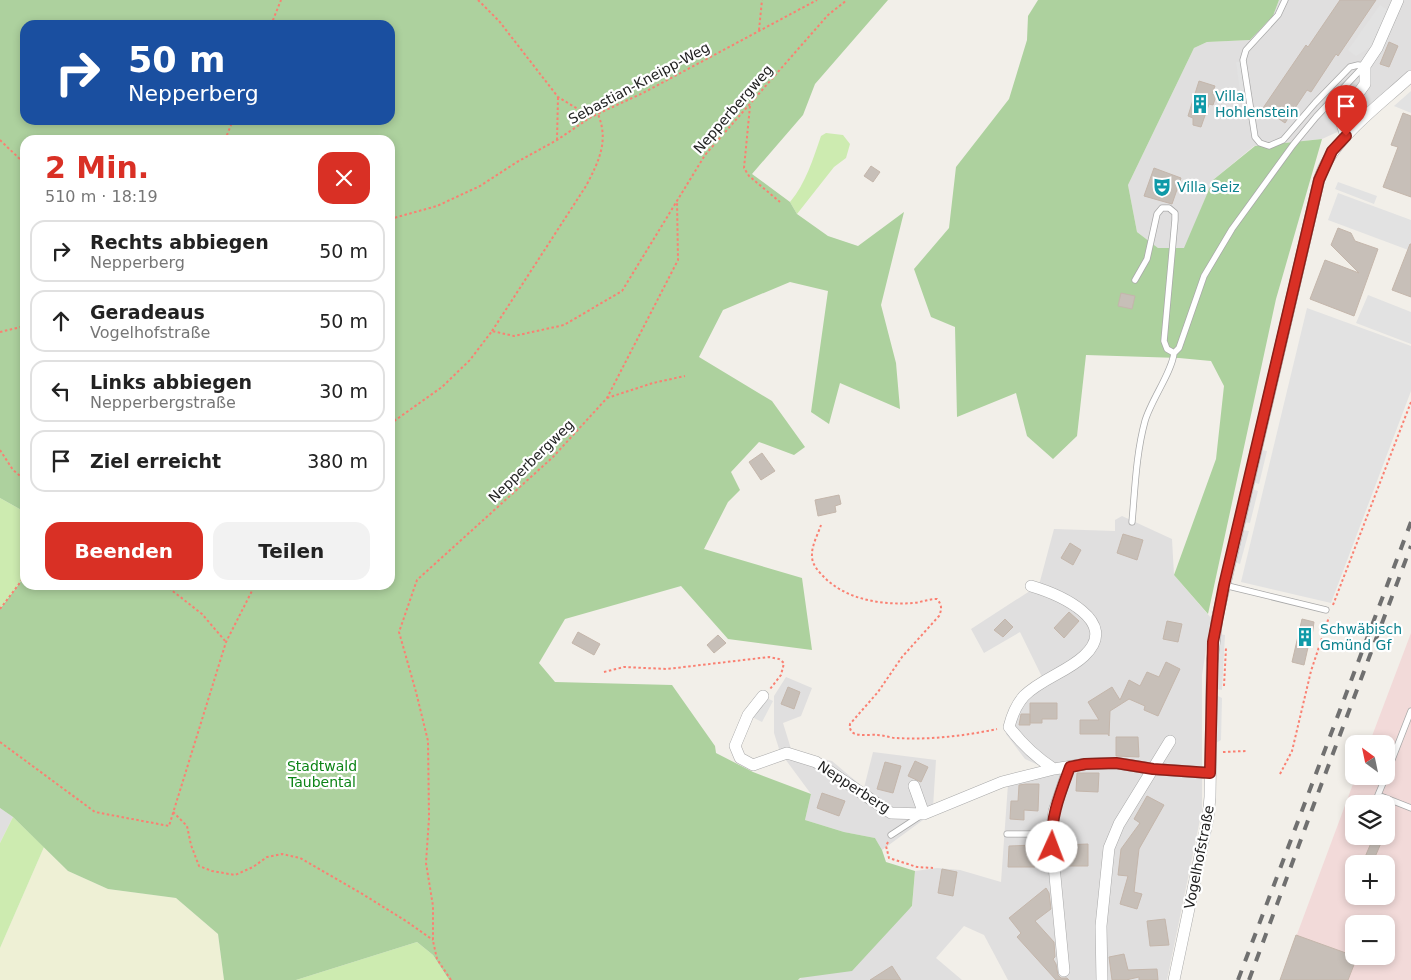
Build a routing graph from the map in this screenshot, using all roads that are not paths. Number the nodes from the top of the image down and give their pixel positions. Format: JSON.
{"nodes":[{"id":1,"x":1285,"y":0,"type":"edge"},
{"id":2,"x":1398,"y":0,"type":"edge"},
{"id":3,"x":1365,"y":66,"type":"junction"},
{"id":4,"x":1411,"y":76,"type":"edge"},
{"id":5,"x":1346,"y":136,"type":"junction"},
{"id":6,"x":1135,"y":280,"type":"dead end"},
{"id":7,"x":1174,"y":354,"type":"junction"},
{"id":8,"x":1132,"y":522,"type":"dead end"},
{"id":9,"x":1224,"y":585,"type":"junction"},
{"id":10,"x":1031,"y":586,"type":"dead end"},
{"id":11,"x":1326,"y":610,"type":"dead end"},
{"id":12,"x":763,"y":696,"type":"road end"},
{"id":13,"x":1411,"y":711,"type":"edge"},
{"id":14,"x":1170,"y":741,"type":"dead end"},
{"id":15,"x":1395,"y":753,"type":"edge"},
{"id":16,"x":1070,"y":767,"type":"junction"},
{"id":17,"x":1054,"y":769,"type":"junction"},
{"id":18,"x":1153,"y":769,"type":"junction"},
{"id":19,"x":1210,"y":773,"type":"junction"},
{"id":20,"x":1382,"y":785,"type":"edge"},
{"id":21,"x":914,"y":786,"type":"dead end"},
{"id":22,"x":1411,"y":808,"type":"edge"},
{"id":23,"x":924,"y":814,"type":"junction"},
{"id":24,"x":1007,"y":834,"type":"dead end"},
{"id":25,"x":1051,"y":834,"type":"junction"},
{"id":26,"x":891,"y":835,"type":"road end"},
{"id":27,"x":1064,"y":970,"type":"dead end"},
{"id":28,"x":1102,"y":980,"type":"edge"},
{"id":29,"x":1174,"y":980,"type":"edge"}],
"edges":[{"from":1,"to":3,"type":"lane"},
{"from":2,"to":3,"type":"street"},
{"from":3,"to":5,"type":"street"},
{"from":3,"to":7,"type":"lane"},
{"from":4,"to":5,"type":"street","name":"Vogelhofstraße"},
{"from":5,"to":9,"type":"street","name":"Vogelhofstraße"},
{"from":6,"to":7,"type":"lane"},
{"from":7,"to":8,"type":"lane"},
{"from":9,"to":11,"type":"lane"},
{"from":9,"to":19,"type":"street","name":"Vogelhofstraße"},
{"from":10,"to":17,"type":"street"},
{"from":12,"to":23,"type":"street","name":"Nepperberg"},
{"from":13,"to":15,"type":"lane"},
{"from":14,"to":18,"type":"street"},
{"from":16,"to":17,"type":"street","name":"Nepperberg"},
{"from":16,"to":18,"type":"street","name":"Nepperberg"},
{"from":16,"to":25,"type":"street"},
{"from":17,"to":23,"type":"street","name":"Nepperberg"},
{"from":18,"to":19,"type":"street"},
{"from":18,"to":28,"type":"street"},
{"from":19,"to":29,"type":"street","name":"Vogelhofstraße"},
{"from":20,"to":22,"type":"lane"},
{"from":21,"to":23,"type":"street"},
{"from":23,"to":26,"type":"lane"},
{"from":24,"to":25,"type":"lane"},
{"from":25,"to":27,"type":"street"}]}
